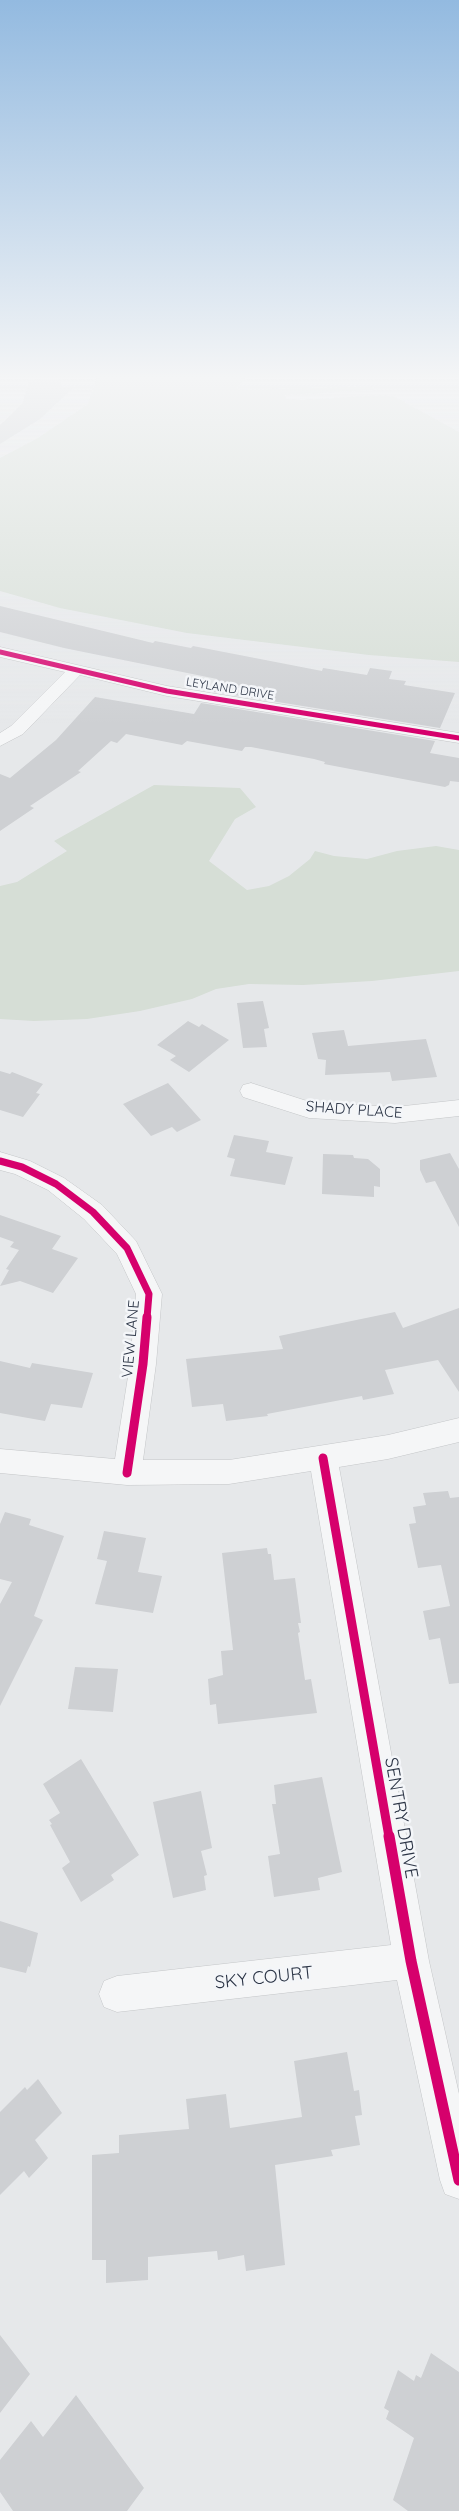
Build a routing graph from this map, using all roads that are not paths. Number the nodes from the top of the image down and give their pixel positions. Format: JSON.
{"nodes":[{"id":1,"x":0,"y":652,"type":"edge"},
{"id":2,"x":76,"y":670,"type":"junction"},
{"id":3,"x":459,"y":738,"type":"edge"},
{"id":4,"x":0,"y":741,"type":"edge"},
{"id":5,"x":250,"y":1091,"type":"dead end"},
{"id":6,"x":459,"y":1108,"type":"edge"},
{"id":7,"x":0,"y":1161,"type":"edge"},
{"id":8,"x":459,"y":1430,"type":"edge"},
{"id":9,"x":323,"y":1458,"type":"junction"},
{"id":10,"x":0,"y":1461,"type":"edge"},
{"id":11,"x":127,"y":1473,"type":"junction"},
{"id":12,"x":411,"y":1961,"type":"junction"},
{"id":13,"x":117,"y":1994,"type":"dead end"},
{"id":14,"x":459,"y":2180,"type":"edge"}],
"edges":[{"from":1,"to":2,"type":"street","name":"LEYLAND DRIVE"},
{"from":2,"to":3,"type":"street","name":"LEYLAND DRIVE"},
{"from":2,"to":4,"type":"street"},
{"from":5,"to":6,"type":"street","name":"SHADY PLACE"},
{"from":7,"to":11,"type":"street","name":"VIEW LANE"},
{"from":8,"to":9,"type":"street"},
{"from":9,"to":11,"type":"street"},
{"from":9,"to":12,"type":"street","name":"SENTRY DRIVE"},
{"from":10,"to":11,"type":"street"},
{"from":12,"to":13,"type":"street","name":"SKY COURT"},
{"from":12,"to":14,"type":"street","name":"SENTRY DRIVE"}]}
